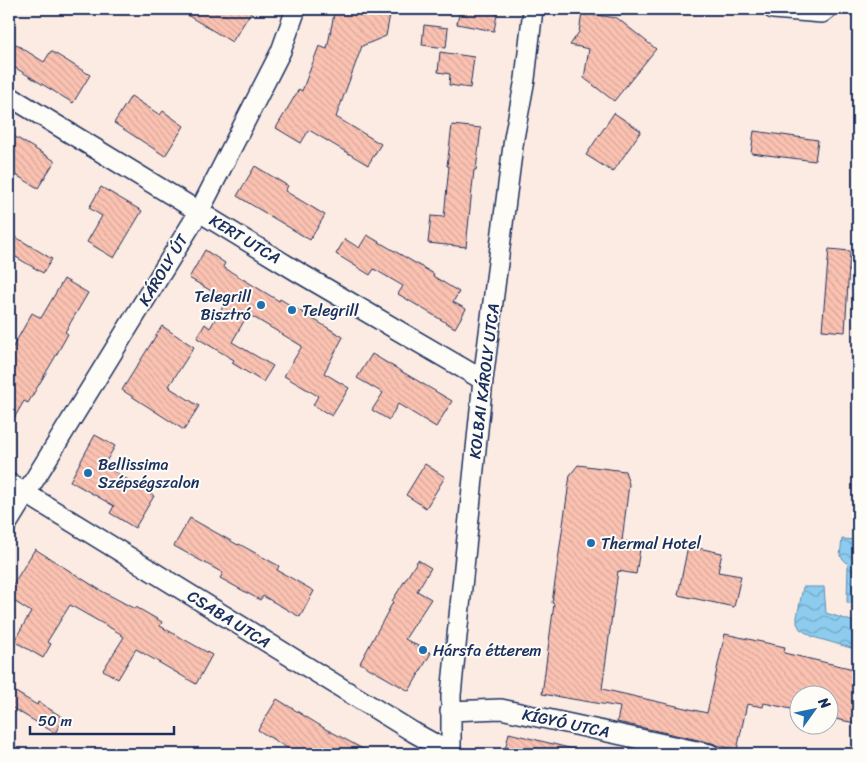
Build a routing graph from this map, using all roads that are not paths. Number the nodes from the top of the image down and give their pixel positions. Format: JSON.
{"nodes":[{"id":1,"x":296,"y":9,"type":"edge"},
{"id":2,"x":534,"y":9,"type":"edge"},
{"id":3,"x":773,"y":9,"type":"edge"},
{"id":4,"x":827,"y":9,"type":"edge"},
{"id":5,"x":9,"y":96,"type":"edge"},
{"id":6,"x":199,"y":212,"type":"junction"},
{"id":7,"x":483,"y":380,"type":"junction"},
{"id":8,"x":9,"y":483,"type":"edge"},
{"id":9,"x":26,"y":494,"type":"junction"},
{"id":10,"x":9,"y":521,"type":"edge"},
{"id":11,"x":450,"y":711,"type":"junction"},
{"id":12,"x":451,"y":754,"type":"edge"},
{"id":13,"x":710,"y":754,"type":"edge"}],
"edges":[{"from":1,"to":6,"type":"street","name":"KÁROLY ÚT"},
{"from":2,"to":7,"type":"street","name":"KOLBAI KÁROLY UTCA"},
{"from":3,"to":4,"type":"street"},
{"from":5,"to":6,"type":"street","name":"KERT UTCA"},
{"from":6,"to":7,"type":"street","name":"KERT UTCA"},
{"from":6,"to":9,"type":"street","name":"KÁROLY ÚT"},
{"from":7,"to":11,"type":"street","name":"KOLBAI KÁROLY UTCA"},
{"from":8,"to":9,"type":"street","name":"CSABA UTCA"},
{"from":9,"to":10,"type":"street","name":"KÁROLY ÚT"},
{"from":9,"to":12,"type":"street","name":"CSABA UTCA"},
{"from":11,"to":12,"type":"street","name":"KOLBAI KÁROLY UTCA"},
{"from":11,"to":13,"type":"street","name":"KÍGYÓ UTCA"}]}
